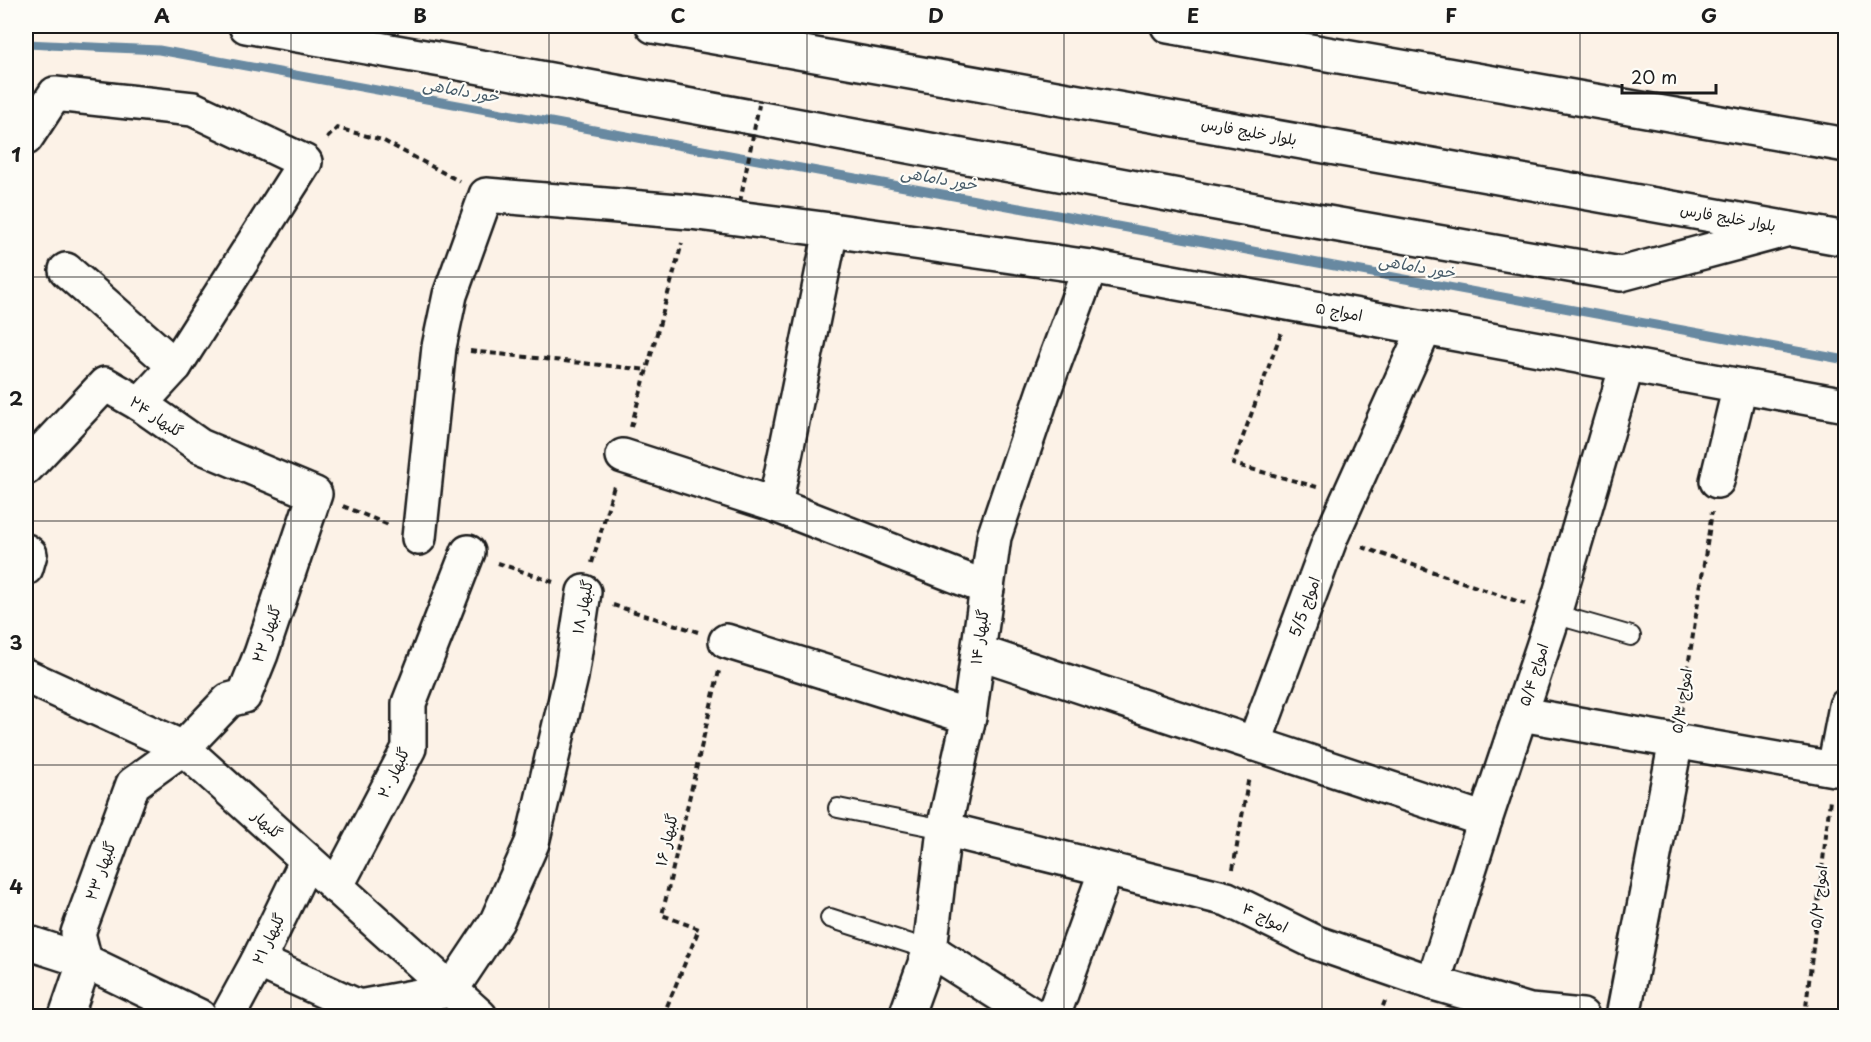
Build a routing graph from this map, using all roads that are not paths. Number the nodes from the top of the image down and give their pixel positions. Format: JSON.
{"nodes":[{"id":1,"x":246,"y":26,"type":"edge"},
{"id":2,"x":653,"y":26,"type":"edge"},
{"id":3,"x":1168,"y":26,"type":"edge"},
{"id":4,"x":26,"y":138,"type":"edge"},
{"id":5,"x":1845,"y":146,"type":"edge"},
{"id":6,"x":1790,"y":229,"type":"junction"},
{"id":7,"x":831,"y":230,"type":"junction"},
{"id":8,"x":1845,"y":239,"type":"edge"},
{"id":9,"x":1090,"y":267,"type":"junction"},
{"id":10,"x":66,"y":270,"type":"dead end"},
{"id":11,"x":1425,"y":328,"type":"junction"},
{"id":12,"x":1627,"y":365,"type":"junction"},
{"id":13,"x":175,"y":366,"type":"junction"},
{"id":14,"x":1740,"y":386,"type":"junction"},
{"id":15,"x":140,"y":404,"type":"junction"},
{"id":16,"x":1845,"y":405,"type":"edge"},
{"id":17,"x":623,"y":456,"type":"road end"},
{"id":18,"x":26,"y":468,"type":"edge"},
{"id":19,"x":1717,"y":481,"type":"road end"},
{"id":20,"x":315,"y":494,"type":"joint"},
{"id":21,"x":776,"y":505,"type":"junction"},
{"id":22,"x":419,"y":538,"type":"dead end"},
{"id":23,"x":26,"y":551,"type":"edge"},
{"id":24,"x":468,"y":552,"type":"dead end"},
{"id":25,"x":26,"y":568,"type":"edge"},
{"id":26,"x":987,"y":588,"type":"junction"},
{"id":27,"x":584,"y":592,"type":"road end"},
{"id":28,"x":1554,"y":614,"type":"junction"},
{"id":29,"x":1631,"y":636,"type":"dead end"},
{"id":30,"x":726,"y":641,"type":"road end"},
{"id":31,"x":978,"y":652,"type":"junction"},
{"id":32,"x":26,"y":676,"type":"edge"},
{"id":33,"x":1845,"y":706,"type":"edge"},
{"id":34,"x":1521,"y":714,"type":"junction"},
{"id":35,"x":969,"y":717,"type":"junction"},
{"id":36,"x":1676,"y":741,"type":"junction"},
{"id":37,"x":1254,"y":744,"type":"junction"},
{"id":38,"x":183,"y":748,"type":"junction"},
{"id":39,"x":838,"y":808,"type":"dead end"},
{"id":40,"x":1485,"y":820,"type":"junction"},
{"id":41,"x":944,"y":829,"type":"junction"},
{"id":42,"x":307,"y":860,"type":"junction"},
{"id":43,"x":1106,"y":870,"type":"junction"},
{"id":44,"x":336,"y":887,"type":"junction"},
{"id":45,"x":830,"y":918,"type":"dead end"},
{"id":46,"x":26,"y":942,"type":"edge"},
{"id":47,"x":930,"y":950,"type":"junction"},
{"id":48,"x":85,"y":961,"type":"junction"},
{"id":49,"x":258,"y":962,"type":"junction"},
{"id":50,"x":1434,"y":983,"type":"junction"},
{"id":51,"x":451,"y":990,"type":"junction"},
{"id":52,"x":1529,"y":1014,"type":"edge"},
{"id":53,"x":66,"y":1017,"type":"edge"},
{"id":54,"x":199,"y":1017,"type":"edge"},
{"id":55,"x":228,"y":1017,"type":"edge"},
{"id":56,"x":480,"y":1017,"type":"edge"},
{"id":57,"x":906,"y":1017,"type":"edge"},
{"id":58,"x":1034,"y":1017,"type":"edge"},
{"id":59,"x":1053,"y":1017,"type":"edge"},
{"id":60,"x":1582,"y":1017,"type":"edge"},
{"id":61,"x":1623,"y":1017,"type":"edge"}],
"edges":[{"from":1,"to":6,"type":"street"},
{"from":2,"to":6,"type":"street","name":"بلوار خلیج فارس"},
{"from":3,"to":5,"type":"street"},
{"from":4,"to":13,"type":"street"},
{"from":6,"to":8,"type":"street","name":"بلوار خلیج فارس"},
{"from":7,"to":9,"type":"street","name":"امواج ۵"},
{"from":7,"to":21,"type":"street"},
{"from":7,"to":22,"type":"street","name":"امواج ۵"},
{"from":9,"to":11,"type":"street","name":"امواج ۵"},
{"from":9,"to":26,"type":"street","name":"گلبهار ۱۴"},
{"from":10,"to":13,"type":"street"},
{"from":11,"to":12,"type":"street","name":"امواج ۵"},
{"from":11,"to":37,"type":"street","name":"امواج 5/5"},
{"from":12,"to":14,"type":"street","name":"امواج ۵"},
{"from":12,"to":28,"type":"street","name":"امواج ۵/۴"},
{"from":13,"to":15,"type":"street"},
{"from":14,"to":16,"type":"street","name":"امواج ۵"},
{"from":14,"to":19,"type":"street"},
{"from":15,"to":18,"type":"street","name":"گلبهار ۲۴"},
{"from":15,"to":20,"type":"street","name":"گلبهار ۲۴"},
{"from":17,"to":21,"type":"street"},
{"from":20,"to":38,"type":"street","name":"گلبهار ۲۲"},
{"from":21,"to":26,"type":"street"},
{"from":23,"to":25,"type":"street"},
{"from":24,"to":44,"type":"street","name":"گلبهار ۲۰"},
{"from":26,"to":31,"type":"street","name":"گلبهار ۱۴"},
{"from":27,"to":51,"type":"street","name":"گلبهار ۱۸"},
{"from":28,"to":29,"type":"lane"},
{"from":28,"to":34,"type":"street","name":"امواج ۵/۴"},
{"from":30,"to":35,"type":"street"},
{"from":31,"to":35,"type":"street","name":"گلبهار ۱۴"},
{"from":31,"to":37,"type":"street"},
{"from":32,"to":38,"type":"street","name":"گلبهار"},
{"from":33,"to":36,"type":"street"},
{"from":34,"to":36,"type":"street"},
{"from":34,"to":40,"type":"street","name":"امواج ۵/۴"},
{"from":35,"to":41,"type":"street","name":"گلبهار ۱۴"},
{"from":36,"to":61,"type":"street","name":"امواج ۵/۳"},
{"from":37,"to":40,"type":"street"},
{"from":38,"to":42,"type":"street","name":"گلبهار"},
{"from":38,"to":48,"type":"street","name":"گلبهار ۲۳"},
{"from":39,"to":41,"type":"lane"},
{"from":40,"to":50,"type":"street","name":"امواج ۵/۴"},
{"from":41,"to":43,"type":"street","name":"امواج ۴"},
{"from":41,"to":47,"type":"street","name":"گلبهار ۱۴"},
{"from":42,"to":44,"type":"street","name":"گلبهار"},
{"from":42,"to":49,"type":"street","name":"گلبهار ۲۱"},
{"from":43,"to":50,"type":"street","name":"امواج ۴"},
{"from":43,"to":59,"type":"street"},
{"from":44,"to":51,"type":"street","name":"گلبهار"},
{"from":45,"to":47,"type":"lane"},
{"from":46,"to":48,"type":"street"},
{"from":47,"to":57,"type":"street","name":"گلبهار ۱۴"},
{"from":47,"to":58,"type":"street"},
{"from":48,"to":53,"type":"street"},
{"from":48,"to":54,"type":"street"},
{"from":49,"to":51,"type":"street"},
{"from":49,"to":55,"type":"street","name":"گلبهار ۲۱"},
{"from":50,"to":52,"type":"street","name":"امواج ۴"},
{"from":51,"to":56,"type":"street","name":"گلبهار"},
{"from":52,"to":60,"type":"street","name":"امواج ۴"}]}
